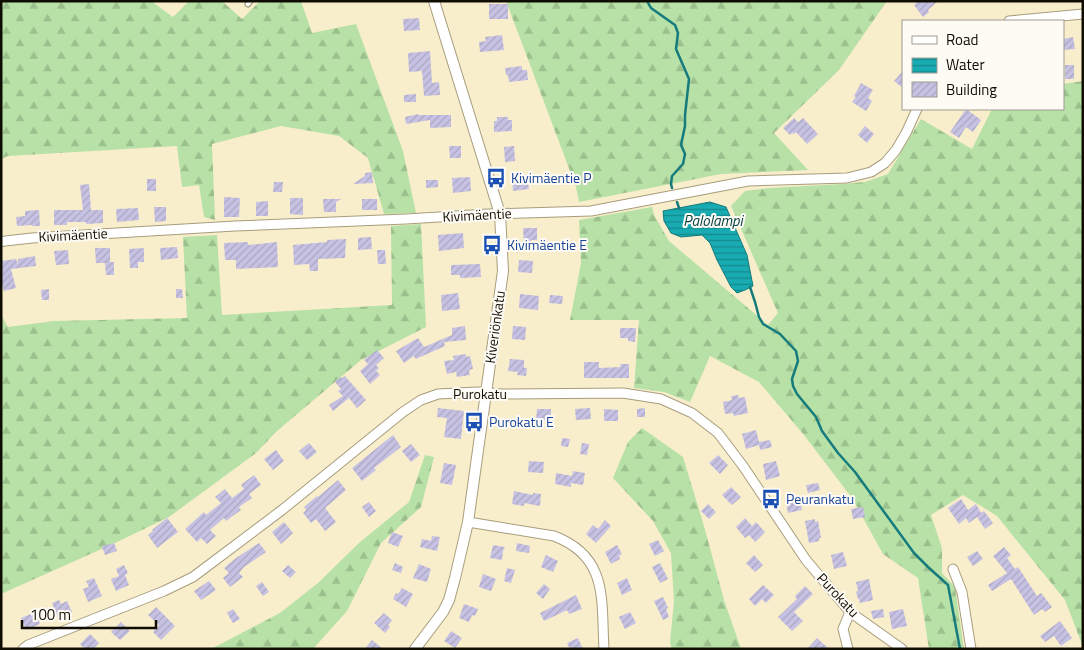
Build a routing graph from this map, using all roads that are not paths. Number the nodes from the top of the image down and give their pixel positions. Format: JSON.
{"nodes":[{"id":1,"x":434,"y":1,"type":"edge"},
{"id":2,"x":1083,"y":14,"type":"edge"},
{"id":3,"x":1020,"y":20,"type":"edge"},
{"id":4,"x":917,"y":110,"type":"edge"},
{"id":5,"x":500,"y":214,"type":"junction"},
{"id":6,"x":1,"y":242,"type":"edge"},
{"id":7,"x":486,"y":393,"type":"junction"},
{"id":8,"x":468,"y":522,"type":"junction"},
{"id":9,"x":952,"y":569,"type":"dead end"},
{"id":10,"x":850,"y":612,"type":"junction"},
{"id":11,"x":23,"y":649,"type":"edge"},
{"id":12,"x":415,"y":649,"type":"edge"},
{"id":13,"x":604,"y":649,"type":"edge"},
{"id":14,"x":848,"y":649,"type":"edge"},
{"id":15,"x":902,"y":649,"type":"edge"},
{"id":16,"x":971,"y":649,"type":"edge"}],
"edges":[{"from":1,"to":5,"type":"street","name":"Kiveriönkatu"},
{"from":2,"to":3,"type":"street"},
{"from":4,"to":5,"type":"street","name":"Kivimäentie"},
{"from":5,"to":6,"type":"street","name":"Kivimäentie"},
{"from":5,"to":7,"type":"street","name":"Kiveriönkatu"},
{"from":7,"to":8,"type":"street","name":"Kiveriönkatu"},
{"from":7,"to":10,"type":"street","name":"Purokatu"},
{"from":7,"to":11,"type":"street","name":"Purokatu"},
{"from":8,"to":12,"type":"street","name":"Kiveriönkatu"},
{"from":8,"to":13,"type":"street"},
{"from":9,"to":16,"type":"street"},
{"from":10,"to":14,"type":"street"},
{"from":10,"to":15,"type":"street","name":"Purokatu"}]}
